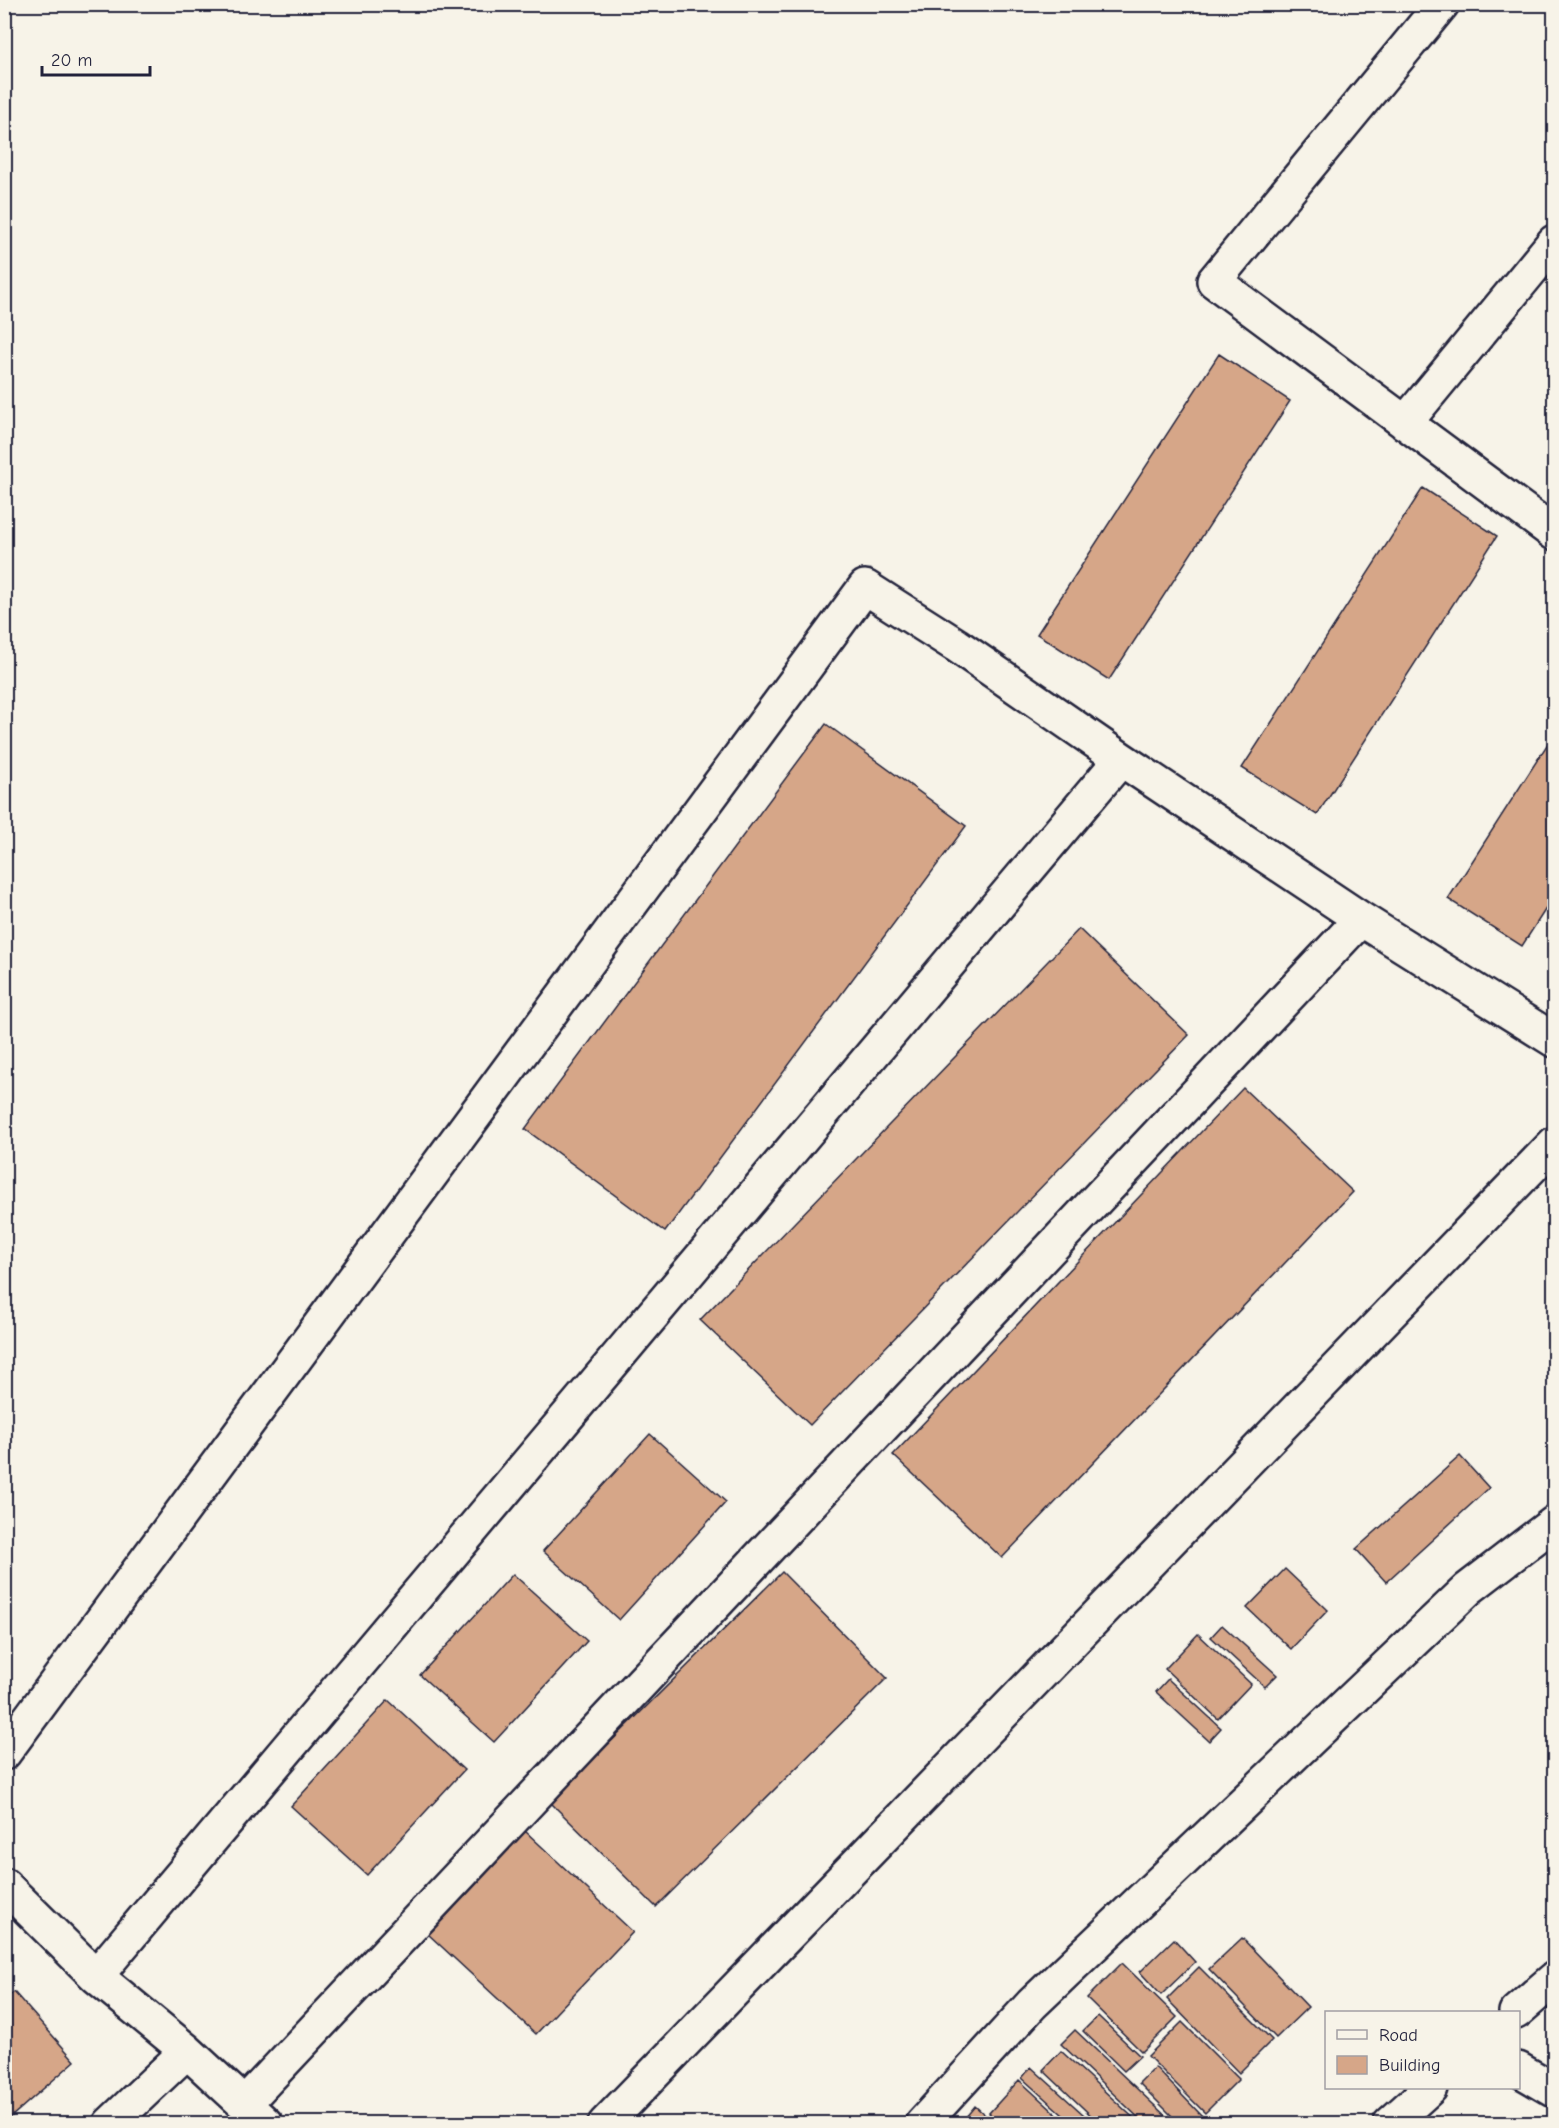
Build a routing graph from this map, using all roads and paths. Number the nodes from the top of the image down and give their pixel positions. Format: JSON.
{"nodes":[{"id":1,"x":1442,"y":4,"type":"edge"},
{"id":2,"x":1554,"y":242,"type":"edge"},
{"id":3,"x":1406,"y":423,"type":"junction"},
{"id":4,"x":1554,"y":533,"type":"edge"},
{"id":5,"x":1121,"y":759,"type":"junction"},
{"id":6,"x":1361,"y":919,"type":"junction"},
{"id":7,"x":1554,"y":1040,"type":"edge"},
{"id":8,"x":1554,"y":1144,"type":"edge"},
{"id":9,"x":1554,"y":1523,"type":"edge"},
{"id":10,"x":4,"y":1753,"type":"edge"},
{"id":11,"x":4,"y":1886,"type":"edge"},
{"id":12,"x":96,"y":1976,"type":"junction"},
{"id":13,"x":1554,"y":1979,"type":"edge"},
{"id":14,"x":1518,"y":2011,"type":"edge"},
{"id":15,"x":187,"y":2051,"type":"junction"},
{"id":16,"x":1520,"y":2070,"type":"edge"},
{"id":17,"x":1429,"y":2089,"type":"edge"},
{"id":18,"x":1554,"y":2090,"type":"edge"},
{"id":19,"x":256,"y":2113,"type":"edge"},
{"id":20,"x":110,"y":2124,"type":"edge"},
{"id":21,"x":605,"y":2124,"type":"edge"},
{"id":22,"x":922,"y":2124,"type":"edge"},
{"id":23,"x":1390,"y":2124,"type":"edge"}],
"edges":[{"from":1,"to":3,"type":"street"},
{"from":2,"to":3,"type":"street"},
{"from":3,"to":4,"type":"street"},
{"from":5,"to":6,"type":"street"},
{"from":5,"to":10,"type":"street"},
{"from":5,"to":12,"type":"street"},
{"from":6,"to":7,"type":"street"},
{"from":6,"to":19,"type":"street"},
{"from":8,"to":21,"type":"street"},
{"from":9,"to":22,"type":"street"},
{"from":11,"to":12,"type":"street"},
{"from":12,"to":15,"type":"street"},
{"from":13,"to":14,"type":"street"},
{"from":15,"to":19,"type":"street"},
{"from":15,"to":20,"type":"street"},
{"from":16,"to":18,"type":"street"},
{"from":17,"to":23,"type":"street"}]}
